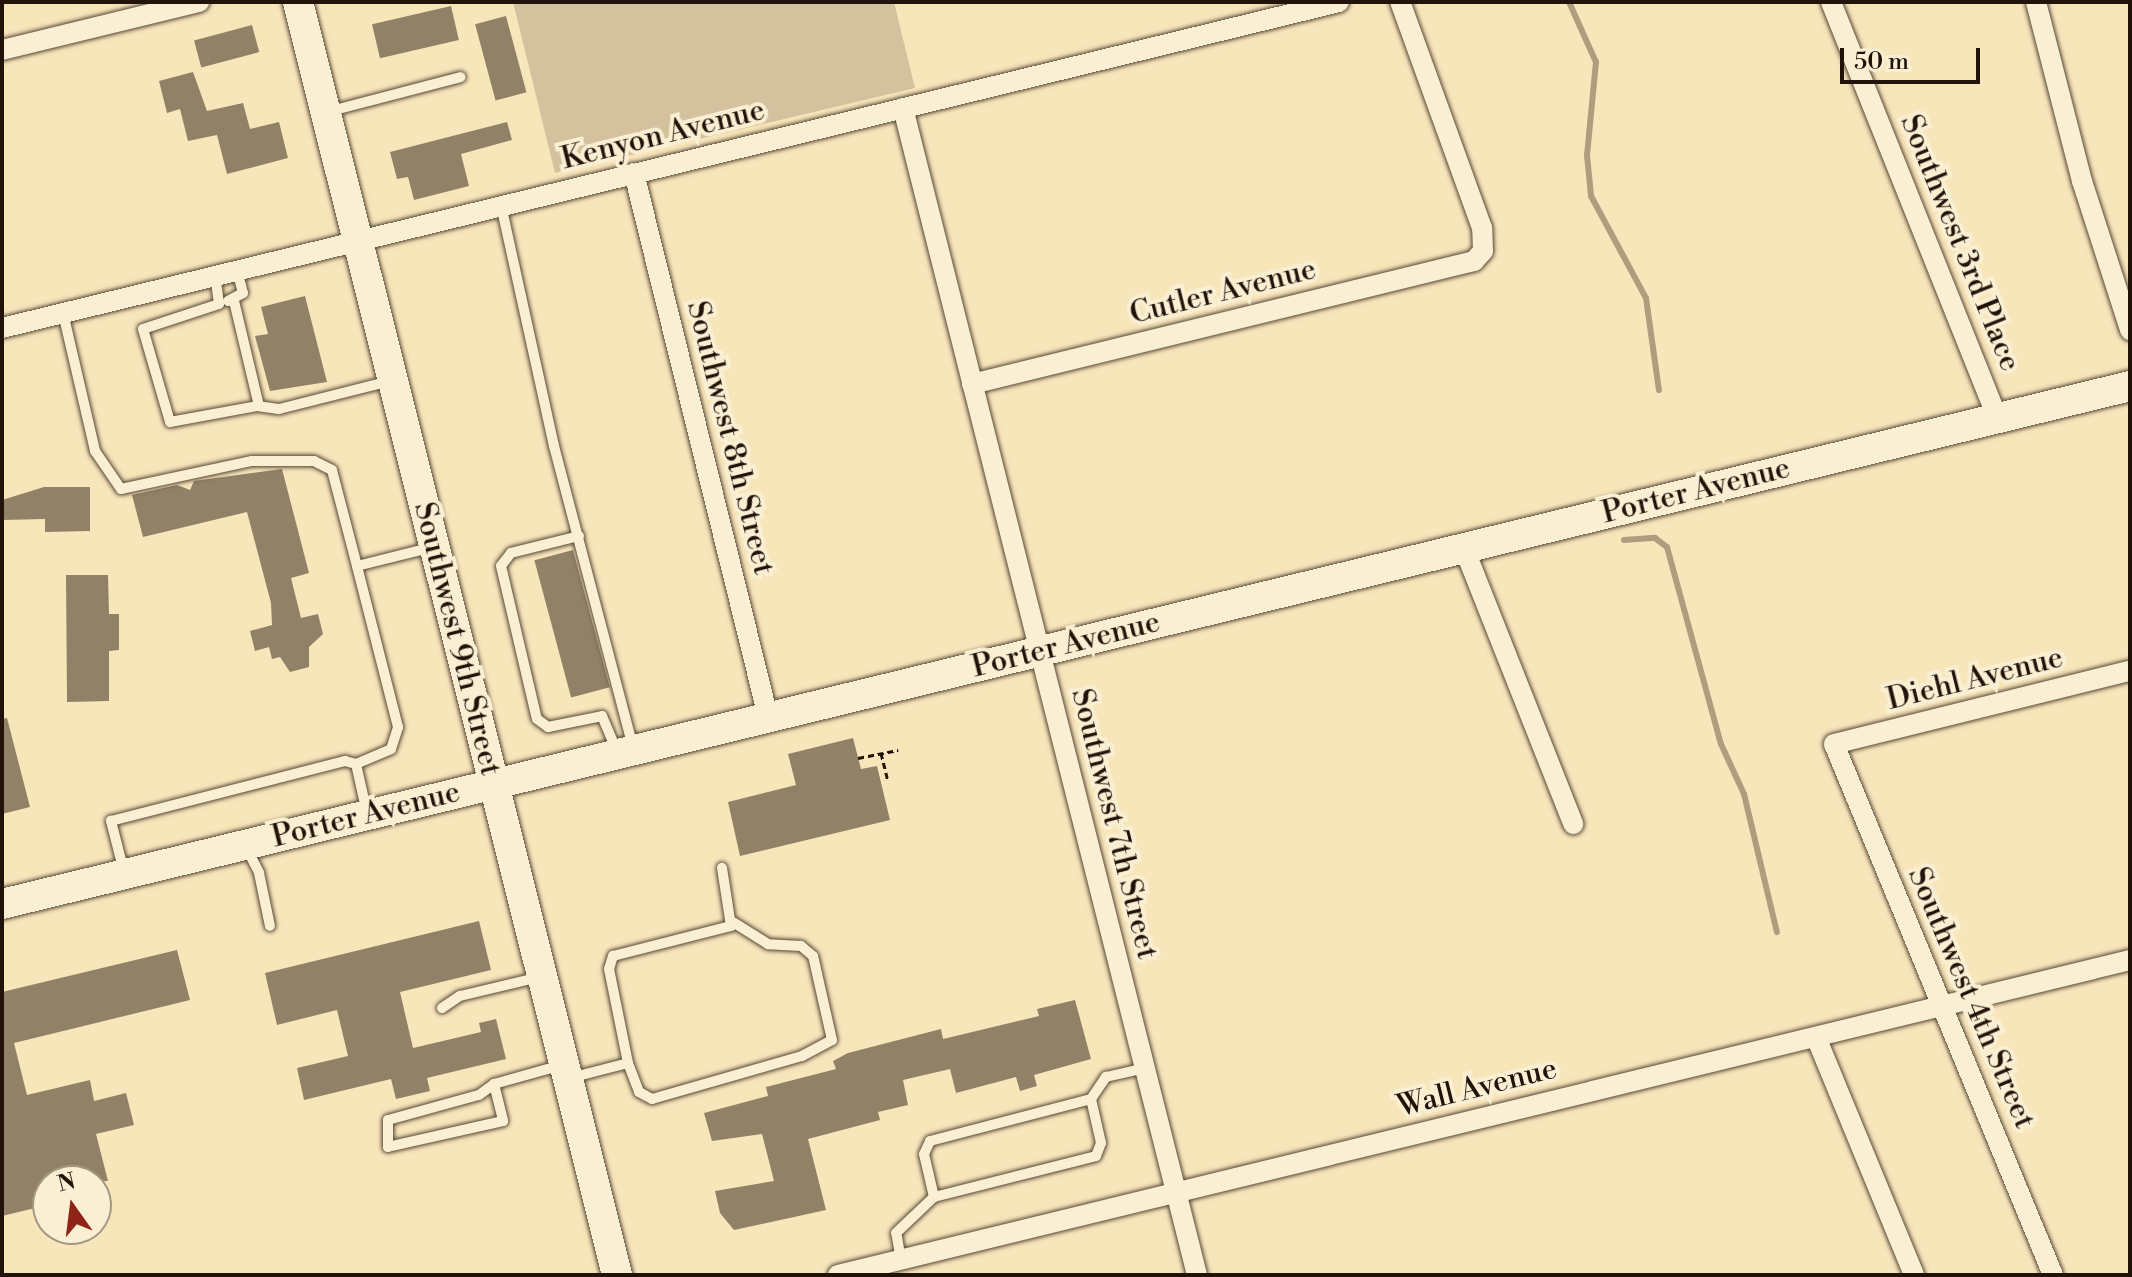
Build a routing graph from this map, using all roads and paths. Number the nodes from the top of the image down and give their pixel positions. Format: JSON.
{"nodes":[{"id":1,"x":199,"y":2,"type":"edge"},
{"id":2,"x":298,"y":2,"type":"edge"},
{"id":3,"x":1339,"y":2,"type":"edge"},
{"id":4,"x":1400,"y":2,"type":"edge"},
{"id":5,"x":1831,"y":2,"type":"edge"},
{"id":6,"x":2036,"y":2,"type":"edge"},
{"id":7,"x":2,"y":50,"type":"edge"},
{"id":8,"x":461,"y":77,"type":"dead end"},
{"id":9,"x":903,"y":108,"type":"junction"},
{"id":10,"x":325,"y":112,"type":"junction"},
{"id":11,"x":634,"y":173,"type":"junction"},
{"id":12,"x":501,"y":205,"type":"junction"},
{"id":13,"x":357,"y":240,"type":"junction"},
{"id":14,"x":237,"y":270,"type":"junction"},
{"id":15,"x":215,"y":275,"type":"junction"},
{"id":16,"x":228,"y":300,"type":"junction"},
{"id":17,"x":63,"y":313,"type":"junction"},
{"id":18,"x":2,"y":328,"type":"edge"},
{"id":19,"x":2130,"y":330,"type":"edge"},
{"id":20,"x":392,"y":381,"type":"junction"},
{"id":21,"x":972,"y":384,"type":"junction"},
{"id":22,"x":2130,"y":386,"type":"edge"},
{"id":23,"x":259,"y":406,"type":"junction"},
{"id":24,"x":1997,"y":417,"type":"junction"},
{"id":25,"x":579,"y":536,"type":"junction"},
{"id":26,"x":434,"y":547,"type":"junction"},
{"id":27,"x":1464,"y":548,"type":"junction"},
{"id":28,"x":357,"y":566,"type":"junction"},
{"id":29,"x":1039,"y":651,"type":"junction"},
{"id":30,"x":2130,"y":671,"type":"edge"},
{"id":31,"x":768,"y":717,"type":"junction"},
{"id":32,"x":1834,"y":744,"type":"joint"},
{"id":33,"x":898,"y":750,"type":"dead end"},
{"id":34,"x":625,"y":752,"type":"junction"},
{"id":35,"x":881,"y":753,"type":"junction"},
{"id":36,"x":858,"y":758,"type":"dead end"},
{"id":37,"x":356,"y":764,"type":"junction"},
{"id":38,"x":888,"y":781,"type":"dead end"},
{"id":39,"x":494,"y":784,"type":"junction"},
{"id":40,"x":367,"y":815,"type":"junction"},
{"id":41,"x":1573,"y":824,"type":"dead end"},
{"id":42,"x":243,"y":845,"type":"junction"},
{"id":43,"x":722,"y":868,"type":"dead end"},
{"id":44,"x":124,"y":874,"type":"junction"},
{"id":45,"x":2,"y":904,"type":"edge"},
{"id":46,"x":733,"y":922,"type":"junction"},
{"id":47,"x":270,"y":926,"type":"dead end"},
{"id":48,"x":2130,"y":960,"type":"edge"},
{"id":49,"x":542,"y":976,"type":"junction"},
{"id":50,"x":1942,"y":1006,"type":"junction"},
{"id":51,"x":442,"y":1008,"type":"dead end"},
{"id":52,"x":1816,"y":1037,"type":"junction"},
{"id":53,"x":628,"y":1063,"type":"junction"},
{"id":54,"x":1145,"y":1068,"type":"junction"},
{"id":55,"x":566,"y":1072,"type":"junction"},
{"id":56,"x":494,"y":1084,"type":"junction"},
{"id":57,"x":1091,"y":1099,"type":"junction"},
{"id":58,"x":1177,"y":1193,"type":"junction"},
{"id":59,"x":934,"y":1197,"type":"junction"},
{"id":60,"x":903,"y":1267,"type":"edge"},
{"id":61,"x":617,"y":1275,"type":"edge"},
{"id":62,"x":838,"y":1275,"type":"edge"},
{"id":63,"x":1197,"y":1275,"type":"edge"},
{"id":64,"x":1914,"y":1275,"type":"edge"},
{"id":65,"x":2053,"y":1275,"type":"edge"}],
"edges":[{"from":1,"to":7,"type":"street"},
{"from":2,"to":10,"type":"street","name":"Southwest 9th Street"},
{"from":3,"to":9,"type":"street","name":"Kenyon Avenue"},
{"from":4,"to":21,"type":"street","name":"Cutler Avenue"},
{"from":5,"to":24,"type":"street","name":"Southwest 3rd Place"},
{"from":6,"to":19,"type":"street"},
{"from":8,"to":10,"type":"lane"},
{"from":9,"to":11,"type":"street","name":"Kenyon Avenue"},
{"from":9,"to":21,"type":"street","name":"Southwest 7th Street"},
{"from":10,"to":13,"type":"street","name":"Southwest 9th Street"},
{"from":11,"to":12,"type":"street","name":"Kenyon Avenue"},
{"from":11,"to":31,"type":"street","name":"Southwest 8th Street"},
{"from":12,"to":13,"type":"street","name":"Kenyon Avenue"},
{"from":12,"to":25,"type":"lane"},
{"from":13,"to":14,"type":"street","name":"Kenyon Avenue"},
{"from":13,"to":20,"type":"street","name":"Southwest 9th Street"},
{"from":14,"to":15,"type":"street","name":"Kenyon Avenue"},
{"from":14,"to":16,"type":"lane"},
{"from":15,"to":16,"type":"lane"},
{"from":15,"to":17,"type":"street","name":"Kenyon Avenue"},
{"from":16,"to":23,"type":"lane"},
{"from":16,"to":23,"type":"lane"},
{"from":17,"to":18,"type":"street","name":"Kenyon Avenue"},
{"from":17,"to":28,"type":"lane"},
{"from":20,"to":23,"type":"lane"},
{"from":20,"to":26,"type":"street","name":"Southwest 9th Street"},
{"from":21,"to":29,"type":"street","name":"Southwest 7th Street"},
{"from":22,"to":24,"type":"street","name":"Porter Avenue"},
{"from":24,"to":27,"type":"street","name":"Porter Avenue"},
{"from":25,"to":34,"type":"lane"},
{"from":25,"to":34,"type":"lane"},
{"from":26,"to":28,"type":"lane"},
{"from":26,"to":39,"type":"street","name":"Southwest 9th Street"},
{"from":27,"to":29,"type":"street","name":"Porter Avenue"},
{"from":27,"to":41,"type":"street"},
{"from":28,"to":37,"type":"lane"},
{"from":29,"to":31,"type":"street","name":"Porter Avenue"},
{"from":29,"to":54,"type":"street","name":"Southwest 7th Street"},
{"from":30,"to":32,"type":"street","name":"Diehl Avenue"},
{"from":31,"to":34,"type":"street","name":"Porter Avenue"},
{"from":32,"to":50,"type":"street","name":"Southwest 4th Street"},
{"from":33,"to":35,"type":"path"},
{"from":34,"to":39,"type":"street","name":"Porter Avenue"},
{"from":35,"to":36,"type":"path"},
{"from":35,"to":38,"type":"path"},
{"from":37,"to":40,"type":"lane"},
{"from":37,"to":44,"type":"lane"},
{"from":39,"to":40,"type":"street","name":"Porter Avenue"},
{"from":39,"to":49,"type":"street","name":"Southwest 9th Street"},
{"from":40,"to":42,"type":"street","name":"Porter Avenue"},
{"from":42,"to":44,"type":"street","name":"Porter Avenue"},
{"from":42,"to":47,"type":"lane"},
{"from":43,"to":46,"type":"lane"},
{"from":44,"to":45,"type":"street","name":"Porter Avenue"},
{"from":46,"to":53,"type":"lane"},
{"from":46,"to":53,"type":"lane"},
{"from":48,"to":50,"type":"street","name":"Wall Avenue"},
{"from":49,"to":51,"type":"lane"},
{"from":49,"to":55,"type":"street","name":"Southwest 9th Street"},
{"from":50,"to":52,"type":"street","name":"Wall Avenue"},
{"from":50,"to":65,"type":"street","name":"Southwest 4th Street"},
{"from":52,"to":58,"type":"street","name":"Wall Avenue"},
{"from":52,"to":64,"type":"street"},
{"from":53,"to":55,"type":"lane"},
{"from":54,"to":57,"type":"lane"},
{"from":54,"to":58,"type":"street","name":"Southwest 7th Street"},
{"from":55,"to":56,"type":"lane"},
{"from":55,"to":61,"type":"street","name":"Southwest 9th Street"},
{"from":56,"to":56,"type":"lane"},
{"from":57,"to":59,"type":"lane"},
{"from":57,"to":59,"type":"lane"},
{"from":58,"to":60,"type":"street","name":"Wall Avenue"},
{"from":58,"to":63,"type":"street","name":"Southwest 7th Street"},
{"from":59,"to":60,"type":"lane"},
{"from":60,"to":62,"type":"street","name":"Wall Avenue"}]}
